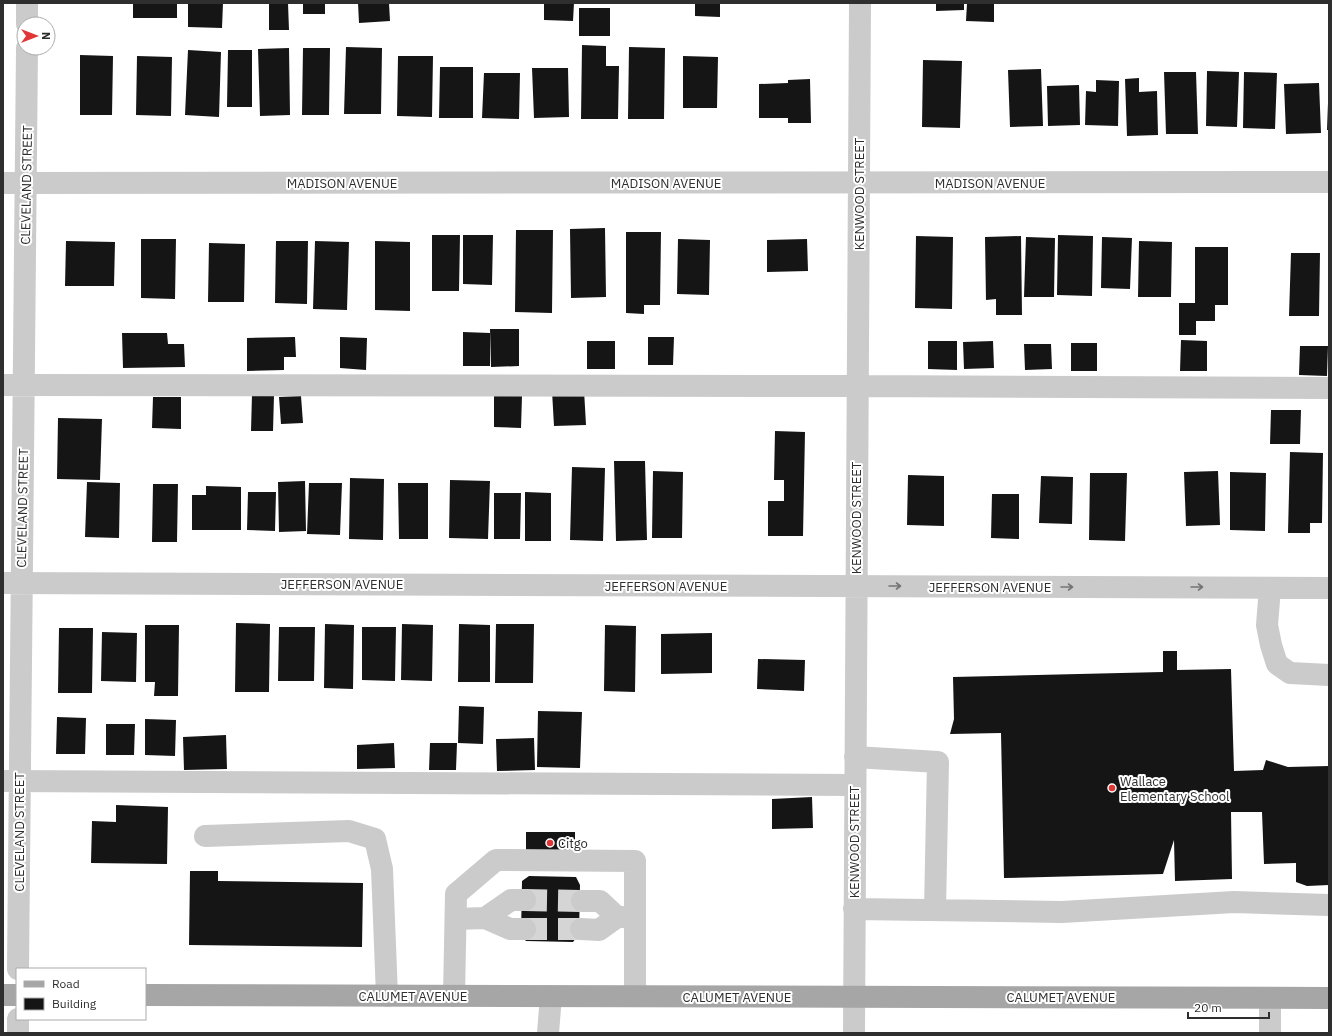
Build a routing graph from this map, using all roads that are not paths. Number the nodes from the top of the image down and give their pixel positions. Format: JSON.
{"nodes":[{"id":1,"x":27,"y":3,"type":"edge"},
{"id":2,"x":860,"y":3,"type":"edge"},
{"id":3,"x":27,"y":16,"type":"edge"},
{"id":4,"x":27,"y":56,"type":"edge"},
{"id":5,"x":1329,"y":182,"type":"edge"},
{"id":6,"x":3,"y":183,"type":"edge"},
{"id":7,"x":26,"y":183,"type":"junction"},
{"id":8,"x":859,"y":183,"type":"junction"},
{"id":9,"x":13,"y":385,"type":"edge"},
{"id":10,"x":857,"y":386,"type":"junction"},
{"id":11,"x":1329,"y":388,"type":"edge"},
{"id":12,"x":12,"y":583,"type":"edge"},
{"id":13,"x":856,"y":586,"type":"junction"},
{"id":14,"x":1270,"y":588,"type":"junction"},
{"id":15,"x":1329,"y":588,"type":"edge"},
{"id":16,"x":1329,"y":675,"type":"edge"},
{"id":17,"x":855,"y":757,"type":"junction"},
{"id":18,"x":11,"y":781,"type":"edge"},
{"id":19,"x":855,"y":785,"type":"junction"},
{"id":20,"x":205,"y":836,"type":"dead end"},
{"id":21,"x":525,"y":900,"type":"tunnel mouth"},
{"id":22,"x":582,"y":901,"type":"tunnel mouth"},
{"id":23,"x":1329,"y":905,"type":"edge"},
{"id":24,"x":11,"y":908,"type":"edge"},
{"id":25,"x":854,"y":909,"type":"junction"},
{"id":26,"x":934,"y":910,"type":"junction"},
{"id":27,"x":626,"y":917,"type":"junction"},
{"id":28,"x":485,"y":918,"type":"junction"},
{"id":29,"x":456,"y":919,"type":"junction"},
{"id":30,"x":525,"y":929,"type":"tunnel mouth"},
{"id":31,"x":581,"y":929,"type":"tunnel mouth"},
{"id":32,"x":18,"y":968,"type":"edge"},
{"id":33,"x":3,"y":995,"type":"edge"},
{"id":34,"x":16,"y":995,"type":"edge"},
{"id":35,"x":146,"y":995,"type":"edge"},
{"id":36,"x":387,"y":996,"type":"junction"},
{"id":37,"x":454,"y":996,"type":"junction"},
{"id":38,"x":551,"y":996,"type":"junction"},
{"id":39,"x":636,"y":996,"type":"junction"},
{"id":40,"x":853,"y":997,"type":"junction"},
{"id":41,"x":1270,"y":998,"type":"junction"},
{"id":42,"x":1329,"y":998,"type":"edge"},
{"id":43,"x":18,"y":1020,"type":"edge"},
{"id":44,"x":18,"y":1033,"type":"edge"},
{"id":45,"x":548,"y":1033,"type":"edge"},
{"id":46,"x":854,"y":1033,"type":"edge"},
{"id":47,"x":1270,"y":1033,"type":"edge"}],
"edges":[{"from":1,"to":3,"type":"street"},
{"from":2,"to":8,"type":"street","name":"KENWOOD STREET"},
{"from":4,"to":7,"type":"street","name":"CLEVELAND STREET"},
{"from":5,"to":8,"type":"street","name":"MADISON AVENUE"},
{"from":6,"to":7,"type":"street","name":"MADISON AVENUE"},
{"from":7,"to":8,"type":"street","name":"MADISON AVENUE"},
{"from":7,"to":9,"type":"street","name":"CLEVELAND STREET"},
{"from":8,"to":10,"type":"street","name":"KENWOOD STREET"},
{"from":9,"to":10,"type":"street"},
{"from":9,"to":12,"type":"street","name":"CLEVELAND STREET"},
{"from":10,"to":11,"type":"street"},
{"from":10,"to":13,"type":"street","name":"KENWOOD STREET"},
{"from":12,"to":13,"type":"street","name":"JEFFERSON AVENUE"},
{"from":12,"to":18,"type":"street","name":"CLEVELAND STREET"},
{"from":13,"to":14,"type":"street","name":"JEFFERSON AVENUE","one_way":true},
{"from":13,"to":17,"type":"street","name":"KENWOOD STREET"},
{"from":14,"to":15,"type":"street","name":"JEFFERSON AVENUE"},
{"from":14,"to":16,"type":"street"},
{"from":17,"to":19,"type":"street","name":"KENWOOD STREET"},
{"from":17,"to":26,"type":"street"},
{"from":18,"to":19,"type":"street"},
{"from":18,"to":24,"type":"street","name":"CLEVELAND STREET"},
{"from":19,"to":25,"type":"street","name":"KENWOOD STREET"},
{"from":20,"to":36,"type":"street"},
{"from":21,"to":28,"type":"street"},
{"from":22,"to":27,"type":"street"},
{"from":23,"to":26,"type":"street"},
{"from":24,"to":32,"type":"street","name":"CLEVELAND STREET"},
{"from":25,"to":26,"type":"street"},
{"from":25,"to":40,"type":"street","name":"KENWOOD STREET"},
{"from":27,"to":29,"type":"street"},
{"from":27,"to":31,"type":"street"},
{"from":27,"to":39,"type":"street"},
{"from":28,"to":29,"type":"street"},
{"from":28,"to":30,"type":"street"},
{"from":29,"to":37,"type":"street"},
{"from":33,"to":34,"type":"main road"},
{"from":35,"to":36,"type":"main road","name":"CALUMET AVENUE"},
{"from":36,"to":37,"type":"main road","name":"CALUMET AVENUE"},
{"from":37,"to":38,"type":"main road","name":"CALUMET AVENUE"},
{"from":38,"to":39,"type":"main road","name":"CALUMET AVENUE"},
{"from":38,"to":45,"type":"street"},
{"from":39,"to":40,"type":"main road","name":"CALUMET AVENUE"},
{"from":40,"to":41,"type":"main road","name":"CALUMET AVENUE"},
{"from":40,"to":46,"type":"street","name":"KENWOOD STREET"},
{"from":41,"to":42,"type":"main road","name":"CALUMET AVENUE"},
{"from":41,"to":47,"type":"street"},
{"from":43,"to":44,"type":"street"}]}
